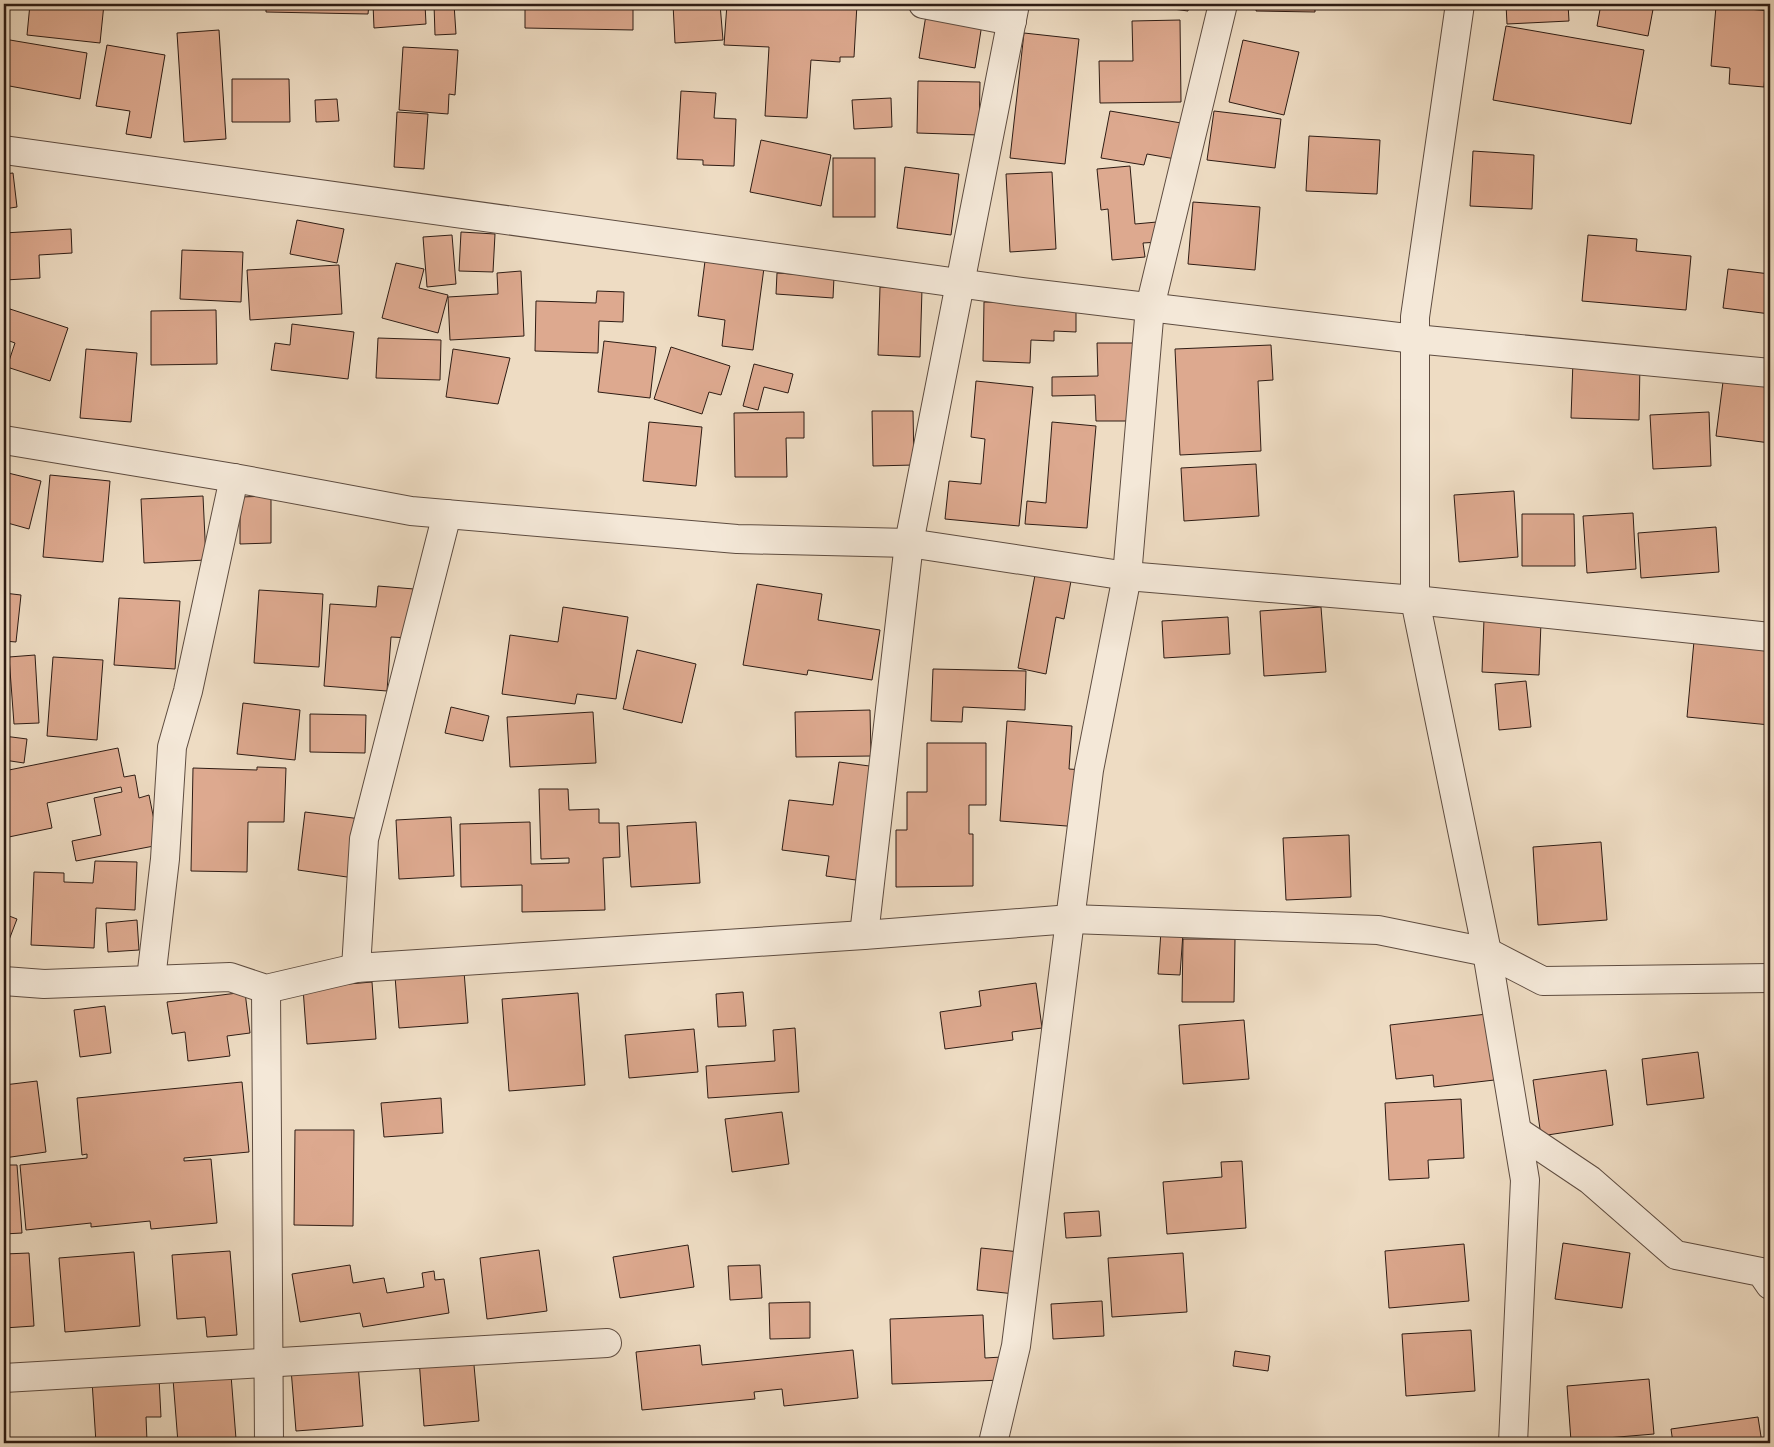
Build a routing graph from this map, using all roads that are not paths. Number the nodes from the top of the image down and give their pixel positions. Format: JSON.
{"nodes":[{"id":1,"x":923,"y":4,"type":"edge"},
{"id":2,"x":1223,"y":4,"type":"edge"},
{"id":3,"x":1460,"y":4,"type":"edge"},
{"id":4,"x":1014,"y":12,"type":"edge"},
{"id":5,"x":4,"y":150,"type":"edge"},
{"id":6,"x":960,"y":284,"type":"junction"},
{"id":7,"x":1150,"y":307,"type":"junction"},
{"id":8,"x":1415,"y":339,"type":"junction"},
{"id":9,"x":1770,"y":373,"type":"edge"},
{"id":10,"x":4,"y":440,"type":"edge"},
{"id":11,"x":234,"y":478,"type":"junction"},
{"id":12,"x":447,"y":514,"type":"junction"},
{"id":13,"x":909,"y":543,"type":"junction"},
{"id":14,"x":1127,"y":576,"type":"junction"},
{"id":15,"x":1415,"y":600,"type":"junction"},
{"id":16,"x":1770,"y":637,"type":"edge"},
{"id":17,"x":1071,"y":919,"type":"junction"},
{"id":18,"x":864,"y":935,"type":"junction"},
{"id":19,"x":1486,"y":952,"type":"junction"},
{"id":20,"x":356,"y":968,"type":"junction"},
{"id":21,"x":151,"y":978,"type":"junction"},
{"id":22,"x":1770,"y":978,"type":"edge"},
{"id":23,"x":4,"y":981,"type":"edge"},
{"id":24,"x":266,"y":989,"type":"junction"},
{"id":25,"x":1517,"y":1131,"type":"junction"},
{"id":26,"x":1770,"y":1285,"type":"edge"},
{"id":27,"x":607,"y":1343,"type":"dead end"},
{"id":28,"x":268,"y":1362,"type":"junction"},
{"id":29,"x":4,"y":1378,"type":"edge"},
{"id":30,"x":269,"y":1443,"type":"edge"},
{"id":31,"x":993,"y":1443,"type":"edge"},
{"id":32,"x":1513,"y":1443,"type":"edge"}],
"edges":[{"from":1,"to":4,"type":"street"},
{"from":2,"to":7,"type":"street"},
{"from":3,"to":8,"type":"street"},
{"from":4,"to":6,"type":"street"},
{"from":5,"to":6,"type":"street"},
{"from":6,"to":7,"type":"street"},
{"from":6,"to":13,"type":"street"},
{"from":7,"to":8,"type":"street"},
{"from":7,"to":14,"type":"street"},
{"from":8,"to":9,"type":"street"},
{"from":8,"to":15,"type":"street"},
{"from":10,"to":11,"type":"street"},
{"from":11,"to":12,"type":"street"},
{"from":11,"to":21,"type":"street"},
{"from":12,"to":13,"type":"street"},
{"from":12,"to":20,"type":"street"},
{"from":13,"to":14,"type":"street"},
{"from":13,"to":18,"type":"street"},
{"from":14,"to":15,"type":"street"},
{"from":14,"to":17,"type":"street"},
{"from":15,"to":16,"type":"street"},
{"from":15,"to":19,"type":"street"},
{"from":17,"to":18,"type":"street"},
{"from":17,"to":19,"type":"street"},
{"from":17,"to":31,"type":"street"},
{"from":18,"to":20,"type":"street"},
{"from":19,"to":22,"type":"street"},
{"from":19,"to":25,"type":"street"},
{"from":20,"to":24,"type":"street"},
{"from":21,"to":23,"type":"street"},
{"from":21,"to":24,"type":"street"},
{"from":24,"to":28,"type":"street"},
{"from":25,"to":26,"type":"street"},
{"from":25,"to":32,"type":"street"},
{"from":27,"to":28,"type":"street"},
{"from":28,"to":29,"type":"street"},
{"from":28,"to":30,"type":"street"}]}
